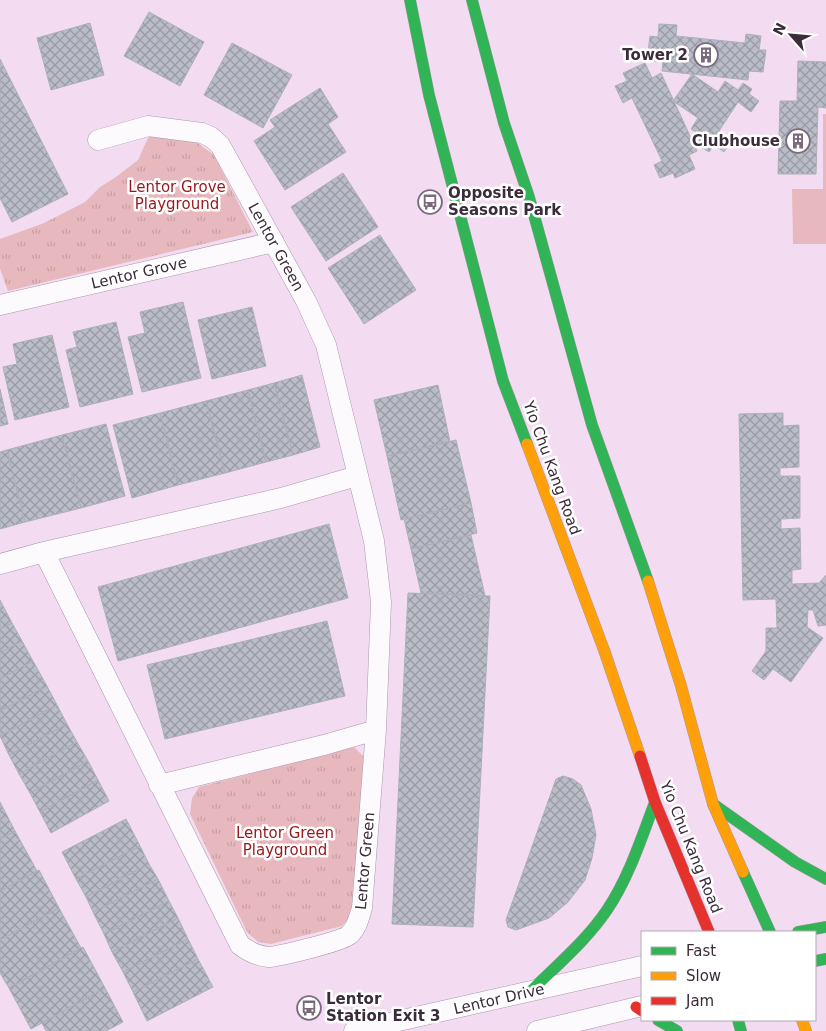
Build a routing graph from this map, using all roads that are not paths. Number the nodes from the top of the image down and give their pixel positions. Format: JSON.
{"nodes":[{"id":1,"x":410,"y":0,"type":"edge"},
{"id":2,"x":472,"y":0,"type":"edge"},
{"id":3,"x":98,"y":140,"type":"dead end"},
{"id":4,"x":274,"y":242,"type":"junction"},
{"id":5,"x":1,"y":301,"type":"edge"},
{"id":6,"x":357,"y":476,"type":"junction"},
{"id":7,"x":44,"y":552,"type":"junction"},
{"id":8,"x":0,"y":564,"type":"edge"},
{"id":9,"x":376,"y":730,"type":"junction"},
{"id":10,"x":159,"y":785,"type":"junction"},
{"id":11,"x":655,"y":802,"type":"junction"},
{"id":12,"x":713,"y":804,"type":"junction"},
{"id":13,"x":826,"y":879,"type":"edge"},
{"id":14,"x":826,"y":927,"type":"edge"},
{"id":15,"x":709,"y":931,"type":"edge"},
{"id":16,"x":770,"y":931,"type":"edge"},
{"id":17,"x":804,"y":931,"type":"edge"},
{"id":18,"x":641,"y":966,"type":"edge"},
{"id":19,"x":532,"y":991,"type":"junction"},
{"id":20,"x":640,"y":1008,"type":"edge"},
{"id":21,"x":660,"y":1021,"type":"edge"},
{"id":22,"x":354,"y":1031,"type":"edge"},
{"id":23,"x":537,"y":1031,"type":"edge"},
{"id":24,"x":677,"y":1031,"type":"edge"}],
"edges":[{"from":1,"to":11,"type":"main road","name":"Yio Chu Kang Road"},
{"from":2,"to":12,"type":"main road"},
{"from":3,"to":4,"type":"street","name":"Lentor Green"},
{"from":4,"to":5,"type":"street","name":"Lentor Grove"},
{"from":4,"to":6,"type":"street","name":"Lentor Green"},
{"from":6,"to":7,"type":"street"},
{"from":6,"to":9,"type":"street","name":"Lentor Green"},
{"from":7,"to":8,"type":"street"},
{"from":7,"to":10,"type":"street","name":"Lentor Green"},
{"from":9,"to":10,"type":"street"},
{"from":9,"to":10,"type":"street","name":"Lentor Green"},
{"from":11,"to":15,"type":"main road","name":"Yio Chu Kang Road"},
{"from":11,"to":19,"type":"main road"},
{"from":12,"to":13,"type":"main road"},
{"from":12,"to":16,"type":"main road"},
{"from":14,"to":17,"type":"main road"},
{"from":18,"to":19,"type":"street","name":"Lentor Drive"},
{"from":19,"to":22,"type":"street","name":"Lentor Drive"},
{"from":20,"to":23,"type":"street"},
{"from":21,"to":24,"type":"main road"}]}
